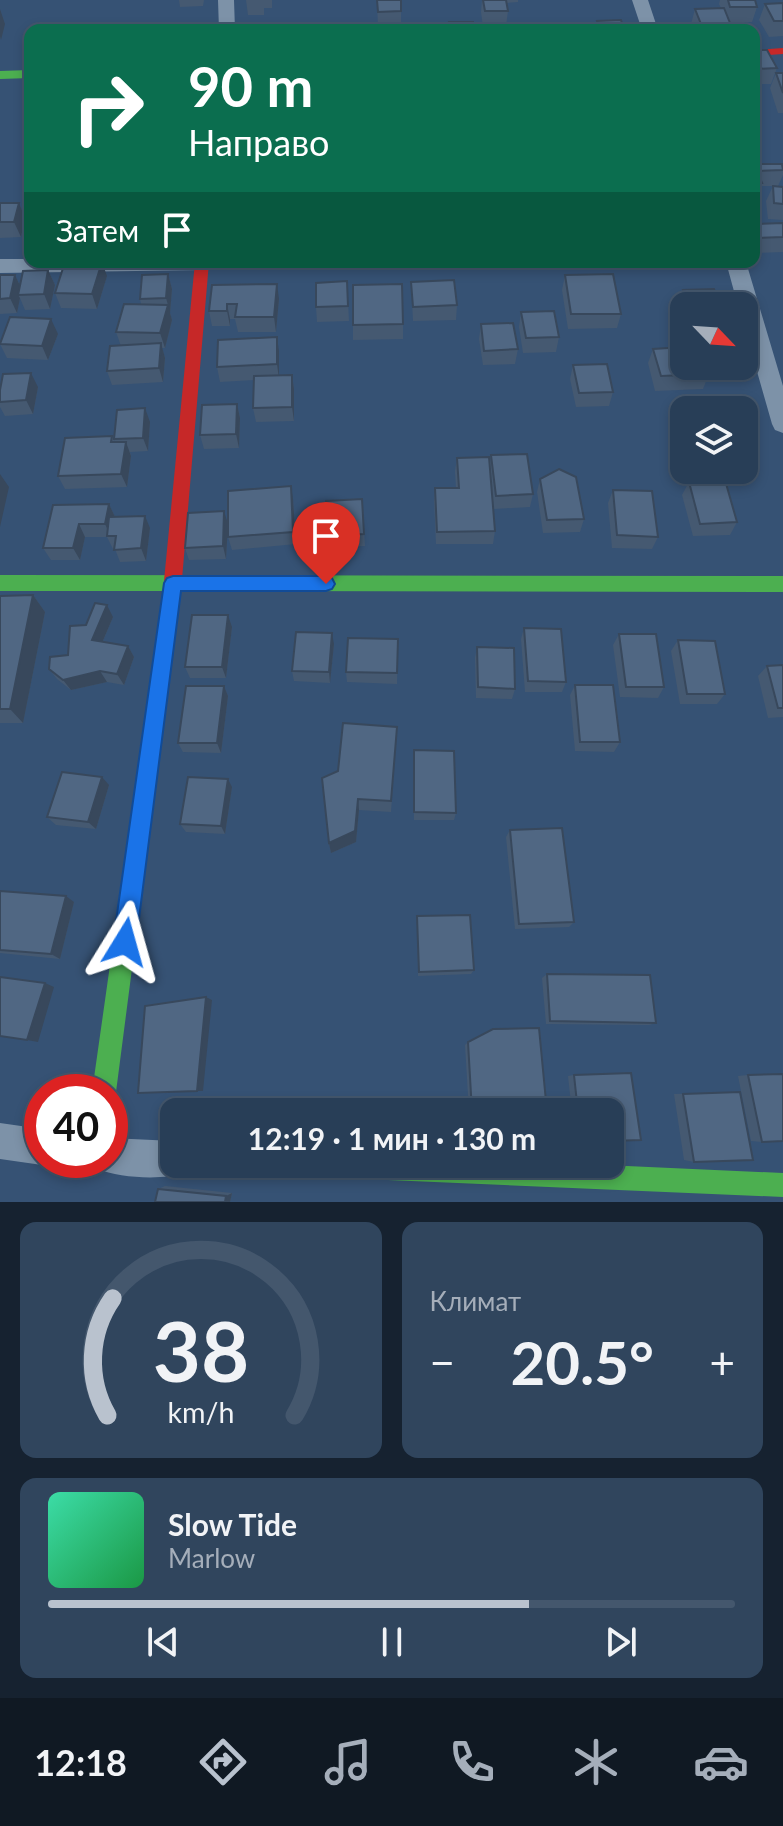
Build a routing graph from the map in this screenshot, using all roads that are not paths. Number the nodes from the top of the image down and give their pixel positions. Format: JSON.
{"nodes":[{"id":1,"x":226,"y":0,"type":"edge"},
{"id":2,"x":640,"y":0,"type":"edge"},
{"id":3,"x":227,"y":24,"type":"edge"},
{"id":4,"x":648,"y":24,"type":"edge"},
{"id":5,"x":783,"y":51,"type":"edge"},
{"id":6,"x":760,"y":53,"type":"edge"},
{"id":7,"x":24,"y":74,"type":"edge"},
{"id":8,"x":0,"y":75,"type":"edge"},
{"id":9,"x":0,"y":266,"type":"edge"},
{"id":10,"x":24,"y":266,"type":"edge"},
{"id":11,"x":201,"y":268,"type":"edge"},
{"id":12,"x":738,"y":268,"type":"edge"},
{"id":13,"x":783,"y":424,"type":"edge"},
{"id":14,"x":0,"y":583,"type":"edge"},
{"id":15,"x":173,"y":583,"type":"junction"},
{"id":16,"x":783,"y":584,"type":"edge"},
{"id":17,"x":106,"y":1074,"type":"edge"},
{"id":18,"x":0,"y":1141,"type":"edge"},
{"id":19,"x":24,"y":1144,"type":"edge"},
{"id":20,"x":128,"y":1157,"type":"edge"},
{"id":21,"x":160,"y":1158,"type":"edge"},
{"id":22,"x":620,"y":1178,"type":"edge"},
{"id":23,"x":783,"y":1185,"type":"edge"}],
"edges":[{"from":1,"to":3,"type":"street"},
{"from":2,"to":4,"type":"street"},
{"from":5,"to":6,"type":"street"},
{"from":7,"to":8,"type":"street"},
{"from":9,"to":10,"type":"street"},
{"from":11,"to":15,"type":"street"},
{"from":12,"to":13,"type":"street"},
{"from":14,"to":15,"type":"street"},
{"from":15,"to":16,"type":"street"},
{"from":15,"to":17,"type":"street"},
{"from":18,"to":19,"type":"street"},
{"from":20,"to":21,"type":"street"},
{"from":22,"to":23,"type":"street"}]}
